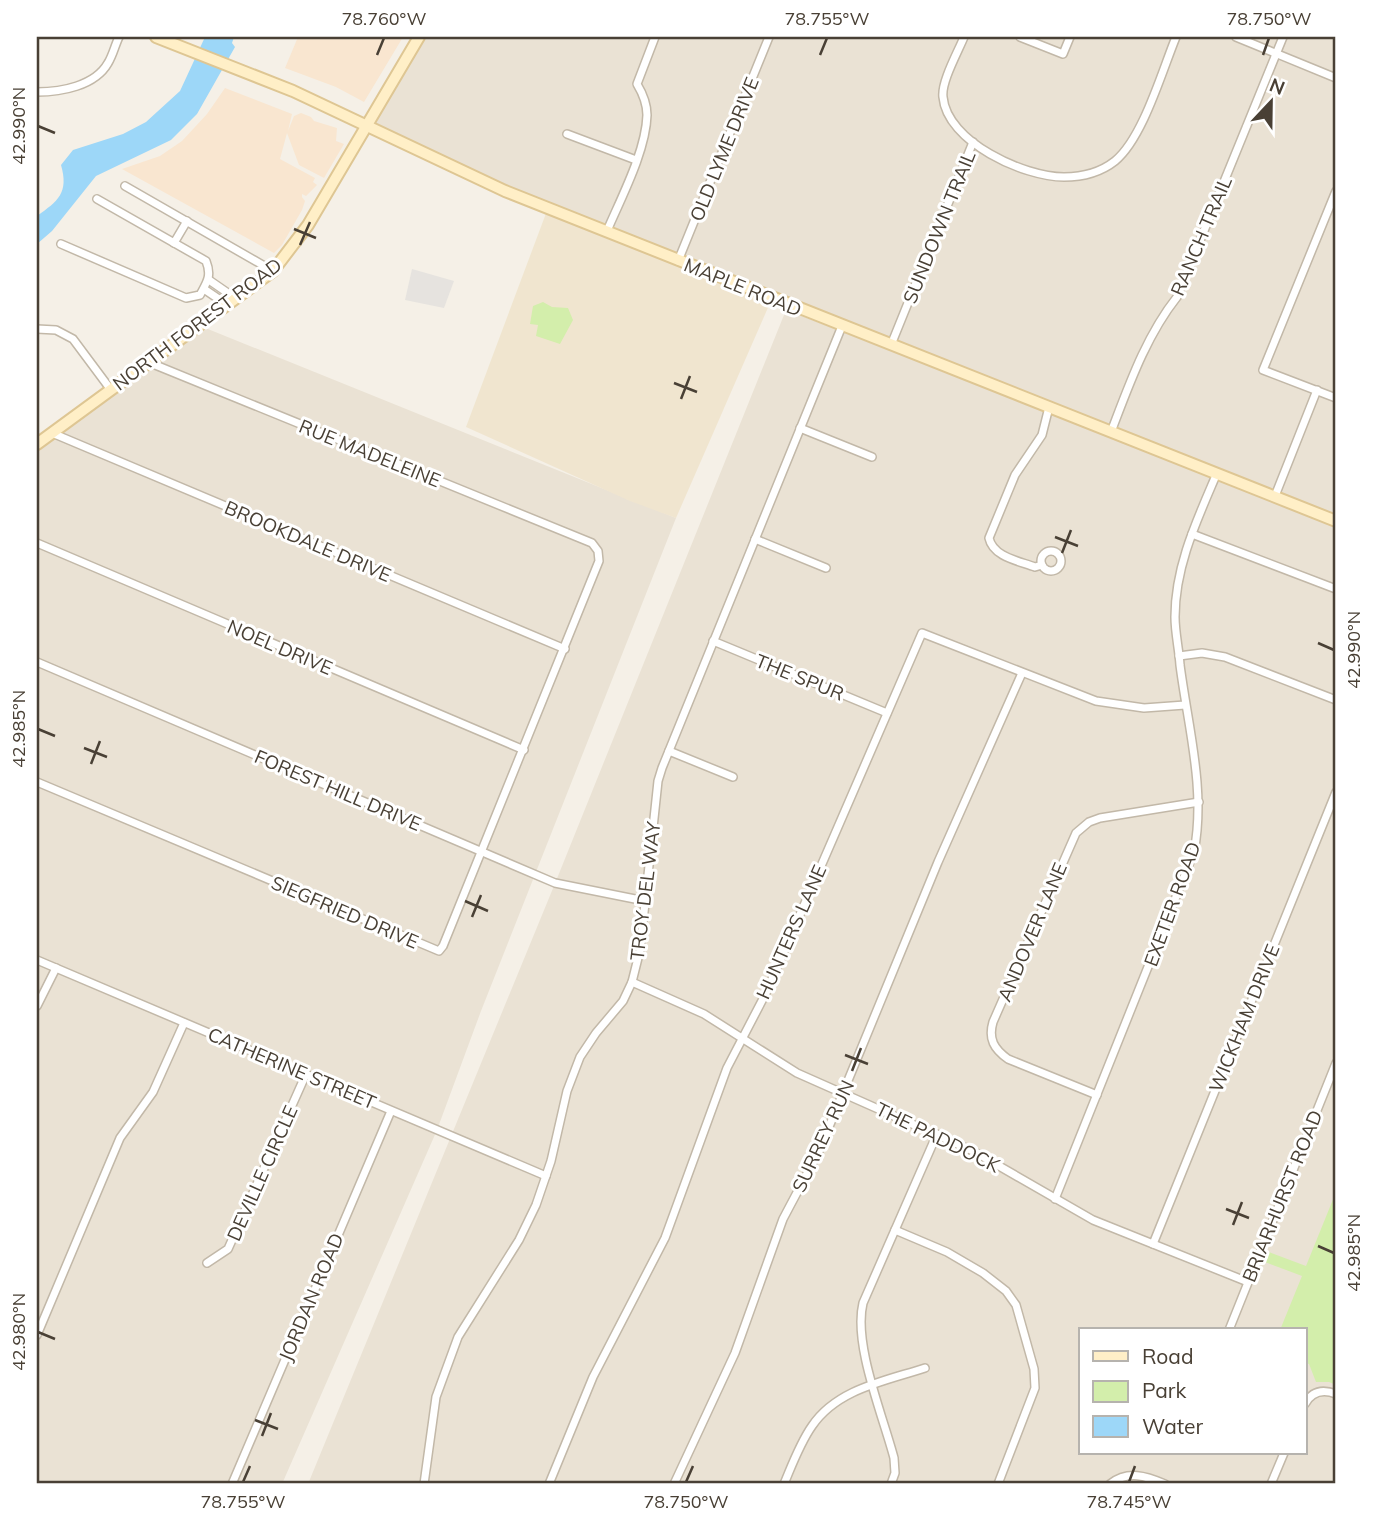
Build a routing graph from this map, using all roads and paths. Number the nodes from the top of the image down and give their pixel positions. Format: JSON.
{"nodes":[{"id":1,"x":119,"y":37,"type":"edge"},
{"id":2,"x":156,"y":37,"type":"edge"},
{"id":3,"x":419,"y":37,"type":"edge"},
{"id":4,"x":655,"y":37,"type":"edge"},
{"id":5,"x":769,"y":37,"type":"edge"},
{"id":6,"x":964,"y":37,"type":"edge"},
{"id":7,"x":1020,"y":37,"type":"edge"},
{"id":8,"x":1070,"y":37,"type":"edge"},
{"id":9,"x":1175,"y":37,"type":"edge"},
{"id":10,"x":1236,"y":37,"type":"edge"},
{"id":11,"x":1283,"y":37,"type":"edge"},
{"id":12,"x":1276,"y":53,"type":"junction"},
{"id":13,"x":1336,"y":78,"type":"edge"},
{"id":14,"x":37,"y":92,"type":"edge"},
{"id":15,"x":368,"y":125,"type":"junction"},
{"id":16,"x":567,"y":134,"type":"dead end"},
{"id":17,"x":972,"y":142,"type":"junction"},
{"id":18,"x":636,"y":160,"type":"junction"},
{"id":19,"x":125,"y":186,"type":"dead end"},
{"id":20,"x":1336,"y":191,"type":"edge"},
{"id":21,"x":97,"y":199,"type":"dead end"},
{"id":22,"x":187,"y":221,"type":"junction"},
{"id":23,"x":607,"y":231,"type":"junction"},
{"id":24,"x":174,"y":243,"type":"junction"},
{"id":25,"x":61,"y":244,"type":"dead end"},
{"id":26,"x":678,"y":261,"type":"junction"},
{"id":27,"x":273,"y":271,"type":"junction"},
{"id":28,"x":209,"y":280,"type":"junction"},
{"id":29,"x":204,"y":289,"type":"junction"},
{"id":30,"x":231,"y":301,"type":"junction"},
{"id":31,"x":842,"y":326,"type":"junction"},
{"id":32,"x":37,"y":330,"type":"edge"},
{"id":33,"x":891,"y":345,"type":"junction"},
{"id":34,"x":148,"y":362,"type":"junction"},
{"id":35,"x":111,"y":390,"type":"junction"},
{"id":36,"x":1317,"y":390,"type":"junction"},
{"id":37,"x":1336,"y":398,"type":"edge"},
{"id":38,"x":1049,"y":407,"type":"junction"},
{"id":39,"x":800,"y":428,"type":"junction"},
{"id":40,"x":1111,"y":432,"type":"junction"},
{"id":41,"x":52,"y":433,"type":"junction"},
{"id":42,"x":37,"y":444,"type":"edge"},
{"id":43,"x":872,"y":457,"type":"dead end"},
{"id":44,"x":1217,"y":473,"type":"junction"},
{"id":45,"x":1275,"y":496,"type":"junction"},
{"id":46,"x":1336,"y":520,"type":"edge"},
{"id":47,"x":1192,"y":534,"type":"junction"},
{"id":48,"x":755,"y":539,"type":"junction"},
{"id":49,"x":37,"y":543,"type":"edge"},
{"id":50,"x":592,"y":543,"type":"joint"},
{"id":51,"x":1042,"y":565,"type":"dead end"},
{"id":52,"x":826,"y":568,"type":"dead end"},
{"id":53,"x":1336,"y":589,"type":"edge"},
{"id":54,"x":713,"y":641,"type":"junction"},
{"id":55,"x":565,"y":649,"type":"junction"},
{"id":56,"x":1179,"y":656,"type":"junction"},
{"id":57,"x":37,"y":662,"type":"edge"},
{"id":58,"x":1022,"y":673,"type":"junction"},
{"id":59,"x":1336,"y":701,"type":"edge"},
{"id":60,"x":1185,"y":705,"type":"junction"},
{"id":61,"x":887,"y":713,"type":"junction"},
{"id":62,"x":524,"y":750,"type":"junction"},
{"id":63,"x":669,"y":751,"type":"junction"},
{"id":64,"x":733,"y":776,"type":"dead end"},
{"id":65,"x":37,"y":782,"type":"edge"},
{"id":66,"x":1336,"y":792,"type":"edge"},
{"id":67,"x":1199,"y":803,"type":"junction"},
{"id":68,"x":482,"y":851,"type":"junction"},
{"id":69,"x":645,"y":901,"type":"junction"},
{"id":70,"x":37,"y":960,"type":"edge"},
{"id":71,"x":55,"y":968,"type":"junction"},
{"id":72,"x":632,"y":982,"type":"junction"},
{"id":73,"x":37,"y":1006,"type":"edge"},
{"id":74,"x":184,"y":1023,"type":"junction"},
{"id":75,"x":742,"y":1038,"type":"junction"},
{"id":76,"x":1336,"y":1063,"type":"edge"},
{"id":77,"x":306,"y":1074,"type":"junction"},
{"id":78,"x":844,"y":1093,"type":"junction"},
{"id":79,"x":1097,"y":1095,"type":"junction"},
{"id":80,"x":391,"y":1111,"type":"junction"},
{"id":81,"x":937,"y":1134,"type":"junction"},
{"id":82,"x":546,"y":1177,"type":"junction"},
{"id":83,"x":1055,"y":1199,"type":"junction"},
{"id":84,"x":895,"y":1230,"type":"junction"},
{"id":85,"x":1153,"y":1244,"type":"junction"},
{"id":86,"x":207,"y":1263,"type":"dead end"},
{"id":87,"x":1248,"y":1282,"type":"junction"},
{"id":88,"x":1230,"y":1328,"type":"edge"},
{"id":89,"x":37,"y":1335,"type":"edge"},
{"id":90,"x":925,"y":1368,"type":"dead end"},
{"id":91,"x":873,"y":1384,"type":"junction"},
{"id":92,"x":1336,"y":1394,"type":"edge"},
{"id":93,"x":1306,"y":1402,"type":"edge"},
{"id":94,"x":1284,"y":1454,"type":"edge"},
{"id":95,"x":232,"y":1484,"type":"edge"},
{"id":96,"x":424,"y":1484,"type":"edge"},
{"id":97,"x":550,"y":1484,"type":"edge"},
{"id":98,"x":674,"y":1484,"type":"edge"},
{"id":99,"x":784,"y":1484,"type":"edge"},
{"id":100,"x":891,"y":1484,"type":"edge"},
{"id":101,"x":998,"y":1484,"type":"edge"},
{"id":102,"x":1110,"y":1484,"type":"edge"},
{"id":103,"x":1165,"y":1484,"type":"edge"},
{"id":104,"x":1271,"y":1484,"type":"edge"}],
"edges":[{"from":1,"to":14,"type":"street"},
{"from":2,"to":15,"type":"main road","name":"MAPLE ROAD"},
{"from":3,"to":15,"type":"main road","name":"NORTH FOREST ROAD"},
{"from":4,"to":18,"type":"street"},
{"from":5,"to":26,"type":"street","name":"OLD LYME DRIVE"},
{"from":6,"to":17,"type":"street","name":"SUNDOWN TRAIL"},
{"from":7,"to":8,"type":"street"},
{"from":9,"to":17,"type":"street"},
{"from":10,"to":12,"type":"street"},
{"from":11,"to":12,"type":"street","name":"RANCH TRAIL"},
{"from":12,"to":13,"type":"street"},
{"from":12,"to":40,"type":"street","name":"RANCH TRAIL"},
{"from":15,"to":23,"type":"main road","name":"MAPLE ROAD"},
{"from":15,"to":27,"type":"main road","name":"NORTH FOREST ROAD"},
{"from":16,"to":18,"type":"street"},
{"from":17,"to":33,"type":"street","name":"SUNDOWN TRAIL"},
{"from":18,"to":23,"type":"street"},
{"from":19,"to":22,"type":"street"},
{"from":20,"to":36,"type":"street"},
{"from":21,"to":24,"type":"street"},
{"from":22,"to":24,"type":"street"},
{"from":22,"to":27,"type":"street"},
{"from":23,"to":26,"type":"main road","name":"MAPLE ROAD"},
{"from":24,"to":28,"type":"street"},
{"from":25,"to":29,"type":"street"},
{"from":26,"to":31,"type":"main road","name":"MAPLE ROAD"},
{"from":27,"to":30,"type":"main road","name":"NORTH FOREST ROAD"},
{"from":28,"to":29,"type":"street"},
{"from":28,"to":30,"type":"street"},
{"from":29,"to":30,"type":"street"},
{"from":30,"to":34,"type":"main road","name":"NORTH FOREST ROAD"},
{"from":31,"to":33,"type":"main road","name":"MAPLE ROAD"},
{"from":31,"to":39,"type":"street","name":"TROY DEL WAY"},
{"from":32,"to":35,"type":"street"},
{"from":33,"to":38,"type":"main road","name":"MAPLE ROAD"},
{"from":34,"to":35,"type":"main road","name":"NORTH FOREST ROAD"},
{"from":34,"to":50,"type":"street","name":"RUE MADELEINE"},
{"from":35,"to":41,"type":"main road","name":"NORTH FOREST ROAD"},
{"from":36,"to":37,"type":"street"},
{"from":36,"to":45,"type":"street"},
{"from":38,"to":40,"type":"main road","name":"MAPLE ROAD"},
{"from":38,"to":51,"type":"street"},
{"from":39,"to":43,"type":"street"},
{"from":39,"to":48,"type":"street","name":"TROY DEL WAY"},
{"from":40,"to":44,"type":"main road","name":"MAPLE ROAD"},
{"from":41,"to":42,"type":"main road","name":"NORTH FOREST ROAD"},
{"from":41,"to":55,"type":"street","name":"BROOKDALE DRIVE"},
{"from":44,"to":45,"type":"main road","name":"MAPLE ROAD"},
{"from":44,"to":47,"type":"street","name":"EXETER ROAD"},
{"from":45,"to":46,"type":"main road","name":"MAPLE ROAD"},
{"from":47,"to":53,"type":"street"},
{"from":47,"to":56,"type":"street","name":"EXETER ROAD"},
{"from":48,"to":52,"type":"street"},
{"from":48,"to":54,"type":"street","name":"TROY DEL WAY"},
{"from":49,"to":62,"type":"street","name":"NOEL DRIVE"},
{"from":50,"to":55,"type":"street","name":"SIEGFRIED DRIVE"},
{"from":54,"to":61,"type":"street","name":"THE SPUR"},
{"from":54,"to":63,"type":"street","name":"TROY DEL WAY"},
{"from":55,"to":62,"type":"street","name":"SIEGFRIED DRIVE"},
{"from":56,"to":59,"type":"street"},
{"from":56,"to":60,"type":"street","name":"EXETER ROAD"},
{"from":57,"to":68,"type":"street","name":"FOREST HILL DRIVE"},
{"from":58,"to":60,"type":"street","name":"HUNTERS LANE"},
{"from":58,"to":61,"type":"street","name":"HUNTERS LANE"},
{"from":58,"to":78,"type":"street","name":"SURREY RUN"},
{"from":60,"to":67,"type":"street","name":"EXETER ROAD"},
{"from":61,"to":75,"type":"street","name":"HUNTERS LANE"},
{"from":62,"to":68,"type":"street","name":"SIEGFRIED DRIVE"},
{"from":63,"to":64,"type":"street"},
{"from":63,"to":69,"type":"street","name":"TROY DEL WAY"},
{"from":65,"to":68,"type":"street","name":"SIEGFRIED DRIVE"},
{"from":66,"to":85,"type":"street","name":"WICKHAM DRIVE"},
{"from":67,"to":79,"type":"street","name":"EXETER ROAD"},
{"from":67,"to":79,"type":"street","name":"ANDOVER LANE"},
{"from":68,"to":69,"type":"street","name":"FOREST HILL DRIVE"},
{"from":69,"to":72,"type":"street","name":"TROY DEL WAY"},
{"from":70,"to":71,"type":"street","name":"CATHERINE STREET"},
{"from":71,"to":73,"type":"street"},
{"from":71,"to":74,"type":"street","name":"CATHERINE STREET"},
{"from":72,"to":75,"type":"street","name":"THE PADDOCK"},
{"from":72,"to":82,"type":"street","name":"TROY DEL WAY"},
{"from":74,"to":77,"type":"street","name":"CATHERINE STREET"},
{"from":74,"to":89,"type":"street"},
{"from":75,"to":78,"type":"street","name":"THE PADDOCK"},
{"from":75,"to":97,"type":"street","name":"HUNTERS LANE"},
{"from":76,"to":87,"type":"street","name":"BRIARHURST ROAD"},
{"from":77,"to":80,"type":"street","name":"CATHERINE STREET"},
{"from":77,"to":86,"type":"street","name":"DEVILLE CIRCLE"},
{"from":78,"to":81,"type":"street","name":"THE PADDOCK"},
{"from":78,"to":98,"type":"street","name":"SURREY RUN"},
{"from":79,"to":83,"type":"street","name":"EXETER ROAD"},
{"from":80,"to":82,"type":"street","name":"CATHERINE STREET"},
{"from":80,"to":95,"type":"street","name":"JORDAN ROAD"},
{"from":81,"to":83,"type":"street","name":"THE PADDOCK"},
{"from":81,"to":84,"type":"street"},
{"from":82,"to":96,"type":"street","name":"TROY DEL WAY"},
{"from":83,"to":85,"type":"street","name":"THE PADDOCK"},
{"from":84,"to":91,"type":"street"},
{"from":84,"to":101,"type":"street"},
{"from":85,"to":87,"type":"street","name":"THE PADDOCK"},
{"from":87,"to":88,"type":"street","name":"BRIARHURST ROAD"},
{"from":90,"to":91,"type":"street"},
{"from":91,"to":99,"type":"street"},
{"from":91,"to":100,"type":"street"},
{"from":92,"to":93,"type":"street"},
{"from":94,"to":104,"type":"street"},
{"from":102,"to":103,"type":"street"}]}
